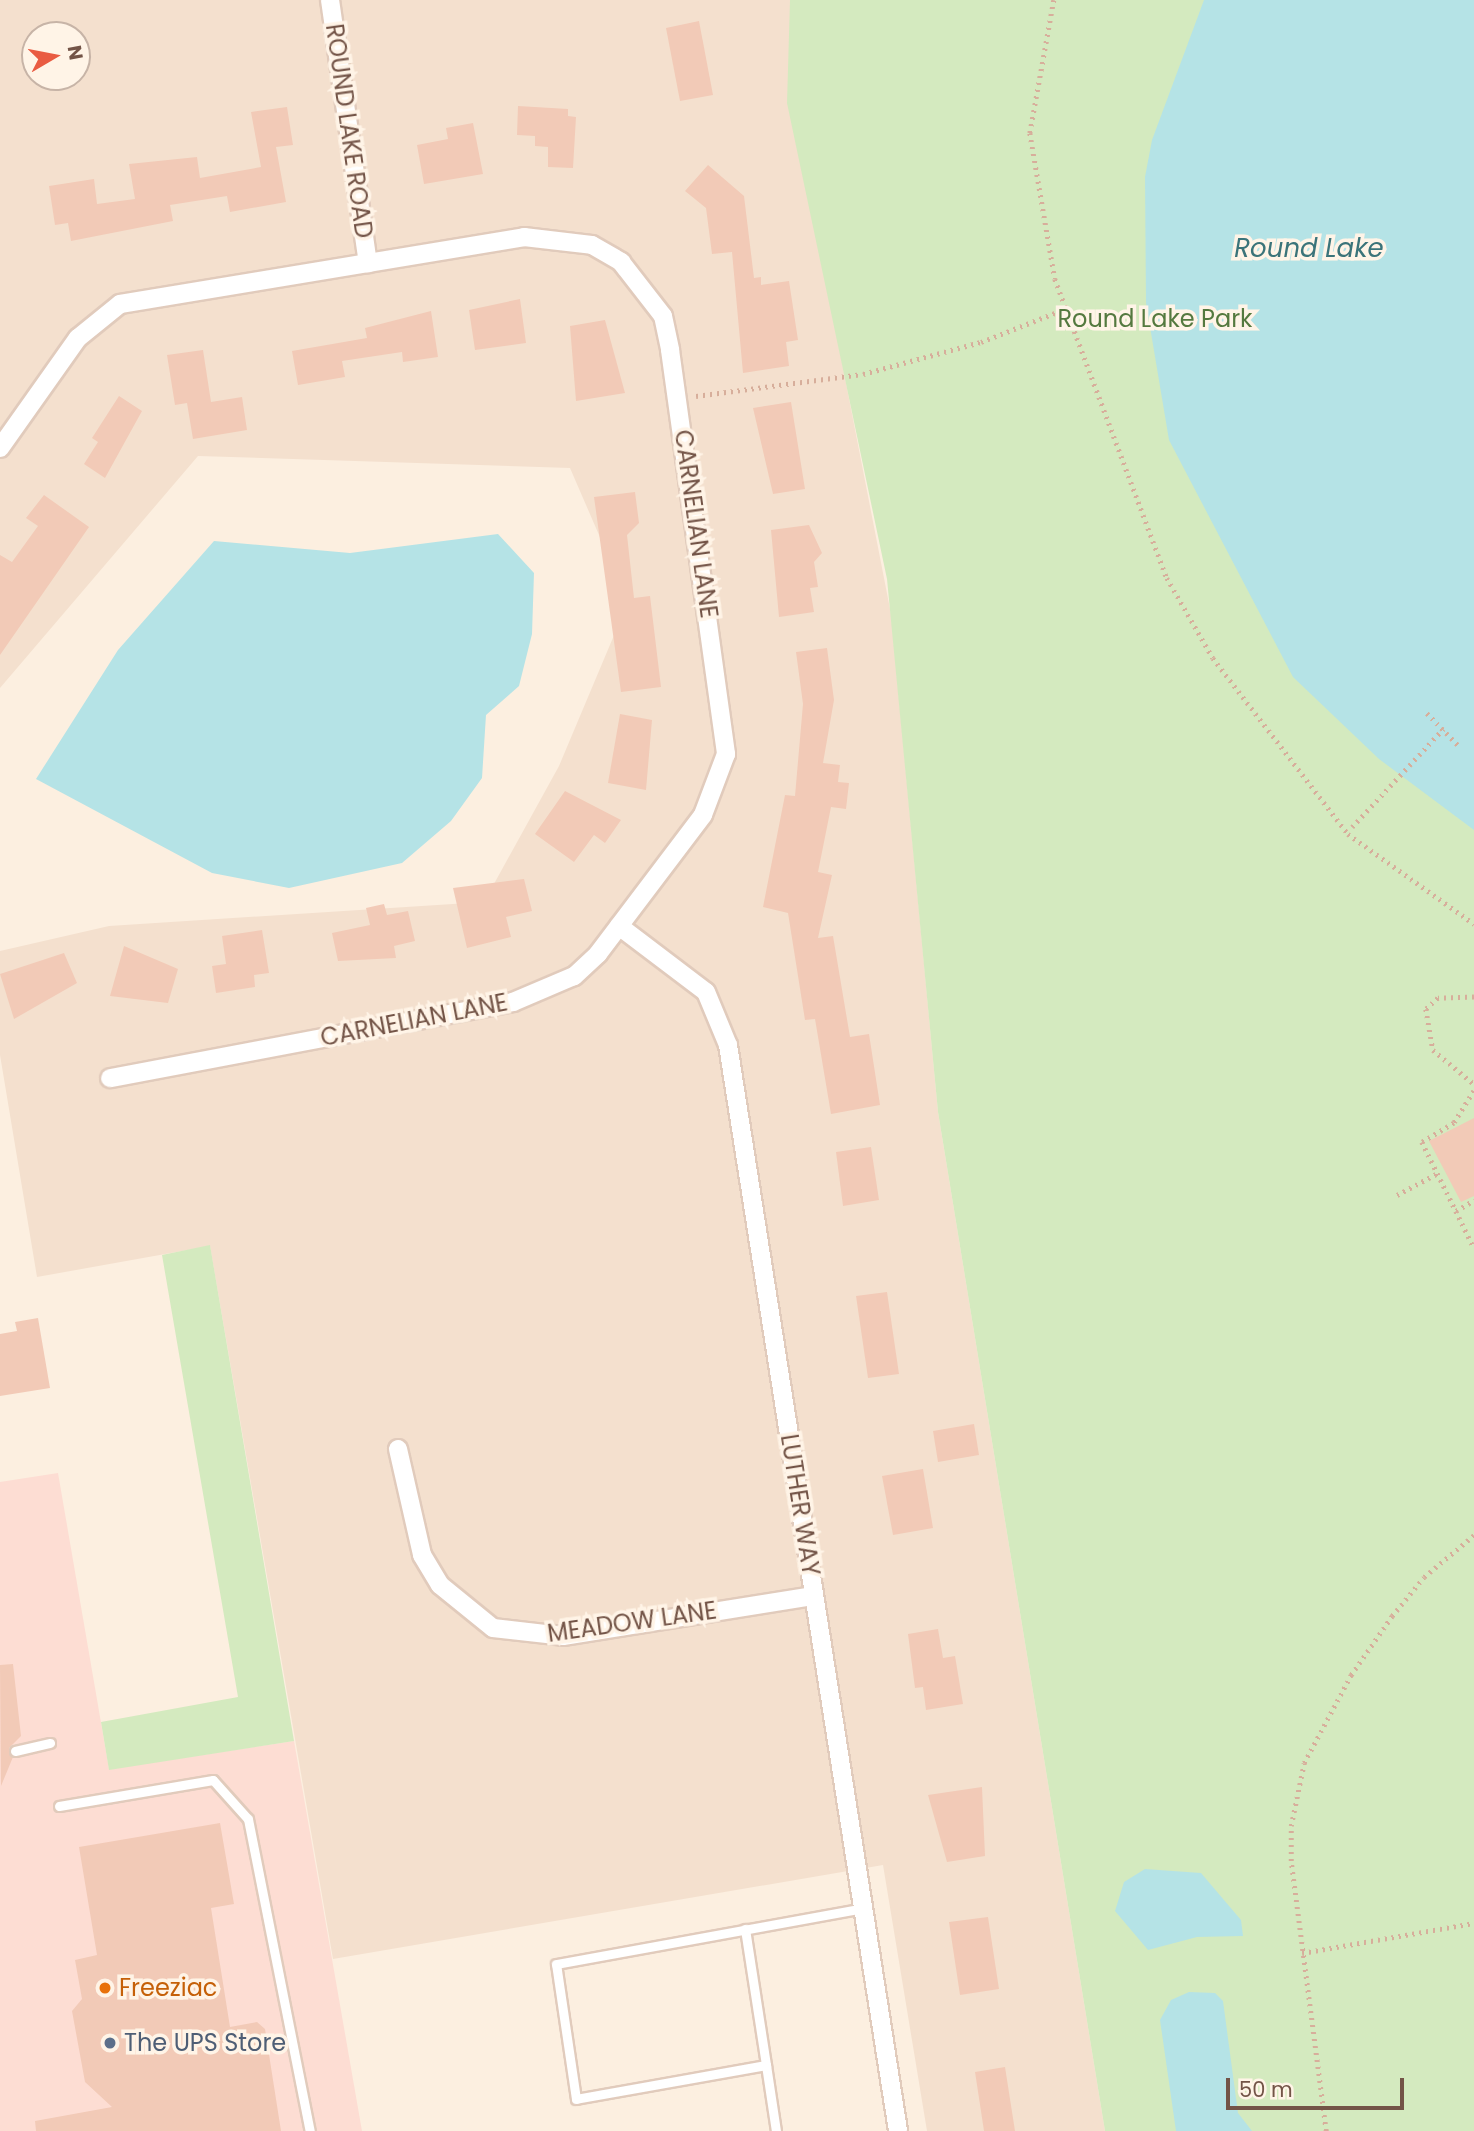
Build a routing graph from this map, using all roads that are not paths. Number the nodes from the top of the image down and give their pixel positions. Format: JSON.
{"nodes":[{"id":1,"x":330,"y":0,"type":"edge"},
{"id":2,"x":369,"y":263,"type":"junction"},
{"id":3,"x":0,"y":447,"type":"edge"},
{"id":4,"x":619,"y":926,"type":"junction"},
{"id":5,"x":110,"y":1078,"type":"dead end"},
{"id":6,"x":398,"y":1449,"type":"dead end"},
{"id":7,"x":814,"y":1596,"type":"junction"},
{"id":8,"x":50,"y":1743,"type":"dead end"},
{"id":9,"x":15,"y":1751,"type":"dead end"},
{"id":10,"x":59,"y":1806,"type":"dead end"},
{"id":11,"x":863,"y":1908,"type":"junction"},
{"id":12,"x":745,"y":1929,"type":"junction"},
{"id":13,"x":766,"y":2064,"type":"junction"},
{"id":14,"x":310,"y":2131,"type":"edge"},
{"id":15,"x":776,"y":2131,"type":"edge"},
{"id":16,"x":898,"y":2131,"type":"edge"}],
"edges":[{"from":1,"to":2,"type":"street","name":"ROUND LAKE ROAD"},
{"from":2,"to":3,"type":"street","name":"CARNELIAN LANE"},
{"from":2,"to":4,"type":"street","name":"CARNELIAN LANE"},
{"from":4,"to":5,"type":"street","name":"CARNELIAN LANE"},
{"from":4,"to":7,"type":"street","name":"LUTHER WAY"},
{"from":6,"to":7,"type":"street","name":"MEADOW LANE"},
{"from":7,"to":11,"type":"street","name":"LUTHER WAY"},
{"from":8,"to":9,"type":"lane"},
{"from":10,"to":14,"type":"lane"},
{"from":11,"to":12,"type":"lane"},
{"from":11,"to":16,"type":"street","name":"LUTHER WAY"},
{"from":12,"to":13,"type":"lane"},
{"from":12,"to":13,"type":"lane"},
{"from":13,"to":15,"type":"lane"}]}
